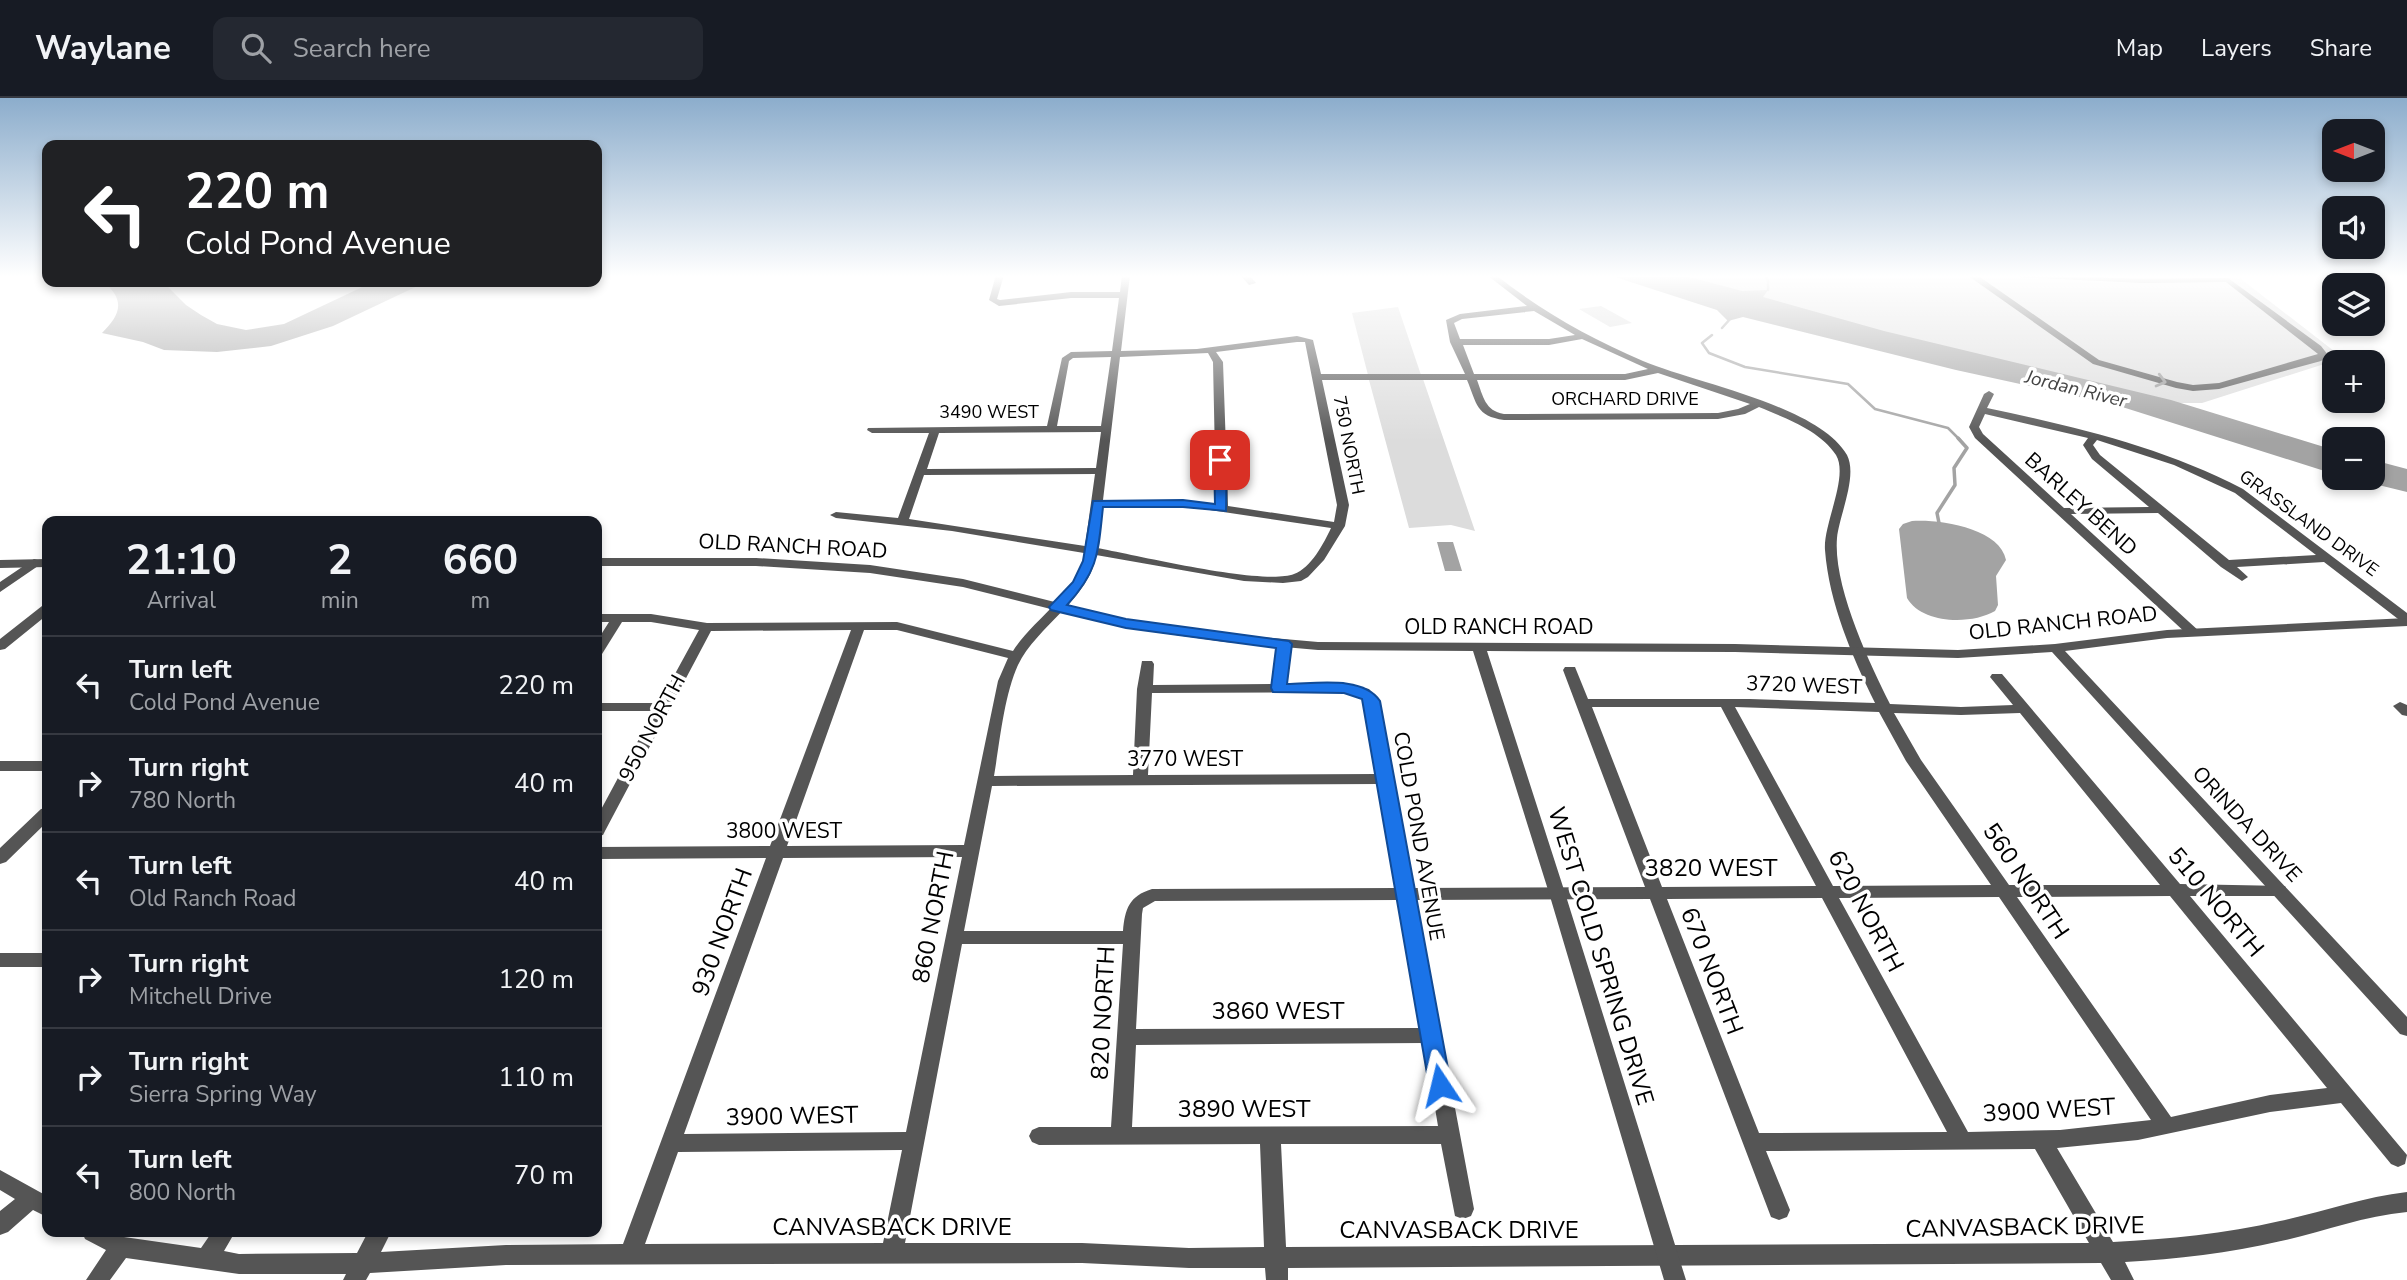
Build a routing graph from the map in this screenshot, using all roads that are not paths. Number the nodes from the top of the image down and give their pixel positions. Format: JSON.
{"nodes":[{"id":1,"x":1119,"y":330,"type":"edge"},
{"id":2,"x":1450,"y":330,"type":"edge"},
{"id":3,"x":1574,"y":330,"type":"edge"},
{"id":4,"x":2050,"y":330,"type":"edge"},
{"id":5,"x":2294,"y":330,"type":"edge"},
{"id":6,"x":1584,"y":336,"type":"junction"},
{"id":7,"x":1455,"y":342,"type":"junction"},
{"id":8,"x":1212,"y":351,"type":"junction"},
{"id":9,"x":1116,"y":353,"type":"junction"},
{"id":10,"x":1658,"y":370,"type":"junction"},
{"id":11,"x":1319,"y":377,"type":"junction"},
{"id":12,"x":1470,"y":377,"type":"junction"},
{"id":13,"x":1989,"y":394,"type":"dead end"},
{"id":14,"x":1758,"y":404,"type":"junction"},
{"id":15,"x":1982,"y":410,"type":"junction"},
{"id":16,"x":1107,"y":429,"type":"junction"},
{"id":17,"x":872,"y":430,"type":"dead end"},
{"id":18,"x":935,"y":430,"type":"junction"},
{"id":19,"x":1051,"y":430,"type":"junction"},
{"id":20,"x":2094,"y":436,"type":"junction"},
{"id":21,"x":1101,"y":471,"type":"junction"},
{"id":22,"x":920,"y":472,"type":"junction"},
{"id":23,"x":1097,"y":503,"type":"junction"},
{"id":24,"x":1222,"y":509,"type":"junction"},
{"id":25,"x":2157,"y":510,"type":"junction"},
{"id":26,"x":2060,"y":511,"type":"junction"},
{"id":27,"x":836,"y":515,"type":"dead end"},
{"id":28,"x":903,"y":520,"type":"junction"},
{"id":29,"x":1339,"y":526,"type":"junction"},
{"id":30,"x":1091,"y":552,"type":"junction"},
{"id":31,"x":2328,"y":558,"type":"junction"},
{"id":32,"x":602,"y":562,"type":"edge"},
{"id":33,"x":40,"y":563,"type":"edge"},
{"id":34,"x":0,"y":564,"type":"edge"},
{"id":35,"x":2225,"y":564,"type":"junction"},
{"id":36,"x":2242,"y":577,"type":"dead end"},
{"id":37,"x":0,"y":588,"type":"edge"},
{"id":38,"x":1057,"y":607,"type":"junction"},
{"id":39,"x":42,"y":615,"type":"edge"},
{"id":40,"x":602,"y":618,"type":"edge"},
{"id":41,"x":618,"y":618,"type":"junction"},
{"id":42,"x":2407,"y":620,"type":"edge"},
{"id":43,"x":859,"y":625,"type":"junction"},
{"id":44,"x":707,"y":627,"type":"junction"},
{"id":45,"x":2193,"y":632,"type":"junction"},
{"id":46,"x":602,"y":643,"type":"edge"},
{"id":47,"x":1284,"y":644,"type":"junction"},
{"id":48,"x":0,"y":646,"type":"edge"},
{"id":49,"x":1479,"y":648,"type":"junction"},
{"id":50,"x":2055,"y":648,"type":"junction"},
{"id":51,"x":1862,"y":653,"type":"junction"},
{"id":52,"x":1015,"y":656,"type":"junction"},
{"id":53,"x":1147,"y":664,"type":"dead end"},
{"id":54,"x":1570,"y":670,"type":"dead end"},
{"id":55,"x":1997,"y":677,"type":"dead end"},
{"id":56,"x":1279,"y":688,"type":"junction"},
{"id":57,"x":1144,"y":689,"type":"junction"},
{"id":58,"x":1583,"y":703,"type":"junction"},
{"id":59,"x":1727,"y":704,"type":"junction"},
{"id":60,"x":602,"y":707,"type":"edge"},
{"id":61,"x":662,"y":707,"type":"junction"},
{"id":62,"x":1885,"y":709,"type":"junction"},
{"id":63,"x":2024,"y":709,"type":"junction"},
{"id":64,"x":0,"y":766,"type":"edge"},
{"id":65,"x":42,"y":766,"type":"edge"},
{"id":66,"x":1386,"y":779,"type":"junction"},
{"id":67,"x":1140,"y":780,"type":"junction"},
{"id":68,"x":985,"y":781,"type":"junction"},
{"id":69,"x":42,"y":820,"type":"edge"},
{"id":70,"x":602,"y":821,"type":"edge"},
{"id":71,"x":971,"y":851,"type":"junction"},
{"id":72,"x":777,"y":852,"type":"junction"},
{"id":73,"x":602,"y":853,"type":"edge"},
{"id":74,"x":0,"y":858,"type":"edge"},
{"id":75,"x":2279,"y":890,"type":"junction"},
{"id":76,"x":2003,"y":891,"type":"junction"},
{"id":77,"x":2175,"y":891,"type":"junction"},
{"id":78,"x":1828,"y":892,"type":"junction"},
{"id":79,"x":1557,"y":893,"type":"junction"},
{"id":80,"x":1656,"y":893,"type":"junction"},
{"id":81,"x":1406,"y":894,"type":"junction"},
{"id":82,"x":1144,"y":898,"type":"joint"},
{"id":83,"x":1131,"y":937,"type":"junction"},
{"id":84,"x":954,"y":938,"type":"junction"},
{"id":85,"x":0,"y":960,"type":"edge"},
{"id":86,"x":42,"y":960,"type":"edge"},
{"id":87,"x":2407,"y":1029,"type":"edge"},
{"id":88,"x":1431,"y":1035,"type":"junction"},
{"id":89,"x":1126,"y":1037,"type":"junction"},
{"id":90,"x":2345,"y":1095,"type":"junction"},
{"id":91,"x":2166,"y":1126,"type":"junction"},
{"id":92,"x":1449,"y":1135,"type":"junction"},
{"id":93,"x":1039,"y":1136,"type":"dead end"},
{"id":94,"x":1121,"y":1136,"type":"junction"},
{"id":95,"x":1270,"y":1136,"type":"junction"},
{"id":96,"x":2041,"y":1140,"type":"junction"},
{"id":97,"x":914,"y":1141,"type":"junction"},
{"id":98,"x":1962,"y":1141,"type":"junction"},
{"id":99,"x":1753,"y":1142,"type":"junction"},
{"id":100,"x":671,"y":1143,"type":"junction"},
{"id":101,"x":2398,"y":1158,"type":"dead end"},
{"id":102,"x":0,"y":1179,"type":"edge"},
{"id":103,"x":2407,"y":1202,"type":"edge"},
{"id":104,"x":39,"y":1203,"type":"edge"},
{"id":105,"x":1463,"y":1209,"type":"dead end"},
{"id":106,"x":1779,"y":1210,"type":"dead end"},
{"id":107,"x":0,"y":1225,"type":"edge"},
{"id":108,"x":102,"y":1237,"type":"edge"},
{"id":109,"x":221,"y":1237,"type":"edge"},
{"id":110,"x":377,"y":1237,"type":"edge"},
{"id":111,"x":121,"y":1247,"type":"junction"},
{"id":112,"x":892,"y":1253,"type":"junction"},
{"id":113,"x":2107,"y":1253,"type":"junction"},
{"id":114,"x":630,"y":1255,"type":"junction"},
{"id":115,"x":1668,"y":1256,"type":"junction"},
{"id":116,"x":1276,"y":1257,"type":"junction"},
{"id":117,"x":207,"y":1259,"type":"junction"},
{"id":118,"x":359,"y":1271,"type":"edge"},
{"id":119,"x":97,"y":1280,"type":"edge"},
{"id":120,"x":1277,"y":1280,"type":"edge"},
{"id":121,"x":1675,"y":1280,"type":"edge"},
{"id":122,"x":2123,"y":1280,"type":"edge"}],
"edges":[{"from":1,"to":9,"type":"street","name":"860 NORTH"},
{"from":2,"to":7,"type":"street"},
{"from":3,"to":6,"type":"street"},
{"from":4,"to":5,"type":"street","one_way":true},
{"from":6,"to":7,"type":"street"},
{"from":6,"to":10,"type":"street"},
{"from":7,"to":12,"type":"street"},
{"from":8,"to":9,"type":"street"},
{"from":8,"to":11,"type":"street","name":"750 NORTH"},
{"from":8,"to":24,"type":"street"},
{"from":9,"to":16,"type":"street","name":"860 NORTH"},
{"from":9,"to":19,"type":"street"},
{"from":10,"to":12,"type":"street"},
{"from":10,"to":14,"type":"street"},
{"from":11,"to":12,"type":"street"},
{"from":11,"to":29,"type":"street","name":"750 NORTH"},
{"from":12,"to":14,"type":"street","name":"ORCHARD DRIVE"},
{"from":13,"to":15,"type":"street","name":"BARLEY BEND"},
{"from":14,"to":51,"type":"street","name":"560 NORTH"},
{"from":15,"to":20,"type":"street","name":"GRASSLAND DRIVE"},
{"from":15,"to":26,"type":"street","name":"BARLEY BEND"},
{"from":16,"to":19,"type":"street","name":"3490 WEST"},
{"from":16,"to":21,"type":"street","name":"860 NORTH"},
{"from":17,"to":18,"type":"street","name":"3490 WEST"},
{"from":18,"to":19,"type":"street","name":"3490 WEST"},
{"from":18,"to":22,"type":"street"},
{"from":20,"to":25,"type":"street"},
{"from":20,"to":31,"type":"street","name":"GRASSLAND DRIVE"},
{"from":21,"to":22,"type":"street"},
{"from":21,"to":23,"type":"street","name":"860 NORTH"},
{"from":22,"to":28,"type":"street"},
{"from":23,"to":24,"type":"street"},
{"from":23,"to":30,"type":"street","name":"860 NORTH"},
{"from":24,"to":29,"type":"street"},
{"from":25,"to":26,"type":"street"},
{"from":25,"to":35,"type":"street"},
{"from":26,"to":45,"type":"street","name":"BARLEY BEND"},
{"from":27,"to":28,"type":"street"},
{"from":28,"to":30,"type":"street"},
{"from":29,"to":30,"type":"street","name":"750 NORTH"},
{"from":30,"to":38,"type":"street","name":"860 NORTH"},
{"from":31,"to":35,"type":"street"},
{"from":31,"to":42,"type":"street","name":"GRASSLAND DRIVE"},
{"from":32,"to":38,"type":"street","name":"OLD RANCH ROAD"},
{"from":33,"to":34,"type":"street"},
{"from":33,"to":37,"type":"street"},
{"from":35,"to":36,"type":"street"},
{"from":38,"to":47,"type":"street","name":"OLD RANCH ROAD"},
{"from":38,"to":52,"type":"street","name":"860 NORTH"},
{"from":39,"to":48,"type":"street"},
{"from":40,"to":41,"type":"street"},
{"from":41,"to":44,"type":"street"},
{"from":41,"to":46,"type":"street"},
{"from":42,"to":45,"type":"street","name":"OLD RANCH ROAD"},
{"from":43,"to":44,"type":"street"},
{"from":43,"to":52,"type":"street"},
{"from":43,"to":72,"type":"street","name":"930 NORTH"},
{"from":44,"to":61,"type":"street","name":"950 NORTH"},
{"from":45,"to":50,"type":"street","name":"OLD RANCH ROAD"},
{"from":47,"to":49,"type":"street","name":"OLD RANCH ROAD"},
{"from":47,"to":56,"type":"street"},
{"from":49,"to":51,"type":"street","name":"OLD RANCH ROAD"},
{"from":49,"to":79,"type":"street","name":"WEST COLD SPRING DRIVE"},
{"from":50,"to":51,"type":"street","name":"OLD RANCH ROAD"},
{"from":50,"to":75,"type":"street","name":"ORINDA DRIVE"},
{"from":51,"to":62,"type":"street","name":"560 NORTH"},
{"from":52,"to":68,"type":"street","name":"860 NORTH"},
{"from":53,"to":57,"type":"street"},
{"from":54,"to":58,"type":"street","name":"670 NORTH"},
{"from":55,"to":63,"type":"street","name":"510 NORTH"},
{"from":56,"to":57,"type":"street","name":"COLD POND AVENUE"},
{"from":56,"to":66,"type":"street","name":"COLD POND AVENUE"},
{"from":57,"to":67,"type":"street"},
{"from":58,"to":59,"type":"street","name":"3720 WEST"},
{"from":58,"to":80,"type":"street","name":"670 NORTH"},
{"from":59,"to":62,"type":"street","name":"3720 WEST"},
{"from":59,"to":78,"type":"street","name":"620 NORTH"},
{"from":60,"to":61,"type":"street"},
{"from":61,"to":70,"type":"street","name":"950 NORTH"},
{"from":62,"to":63,"type":"street","name":"3720 WEST"},
{"from":62,"to":76,"type":"street","name":"560 NORTH"},
{"from":63,"to":77,"type":"street","name":"510 NORTH"},
{"from":64,"to":65,"type":"street"},
{"from":66,"to":67,"type":"street","name":"3770 WEST"},
{"from":66,"to":81,"type":"street","name":"COLD POND AVENUE"},
{"from":67,"to":68,"type":"street","name":"3770 WEST"},
{"from":68,"to":71,"type":"street","name":"860 NORTH"},
{"from":69,"to":74,"type":"street"},
{"from":71,"to":72,"type":"street","name":"3800 WEST"},
{"from":71,"to":84,"type":"street","name":"860 NORTH"},
{"from":72,"to":73,"type":"street","name":"3800 WEST"},
{"from":72,"to":100,"type":"street","name":"930 NORTH"},
{"from":75,"to":77,"type":"street","name":"3820 WEST"},
{"from":75,"to":87,"type":"street","name":"ORINDA DRIVE"},
{"from":76,"to":77,"type":"street","name":"3820 WEST"},
{"from":76,"to":78,"type":"street","name":"3820 WEST"},
{"from":76,"to":91,"type":"street","name":"560 NORTH"},
{"from":77,"to":90,"type":"street","name":"510 NORTH"},
{"from":78,"to":80,"type":"street","name":"3820 WEST"},
{"from":78,"to":98,"type":"street","name":"620 NORTH"},
{"from":79,"to":80,"type":"street","name":"3820 WEST"},
{"from":79,"to":81,"type":"street","name":"3820 WEST"},
{"from":79,"to":115,"type":"street","name":"WEST COLD SPRING DRIVE"},
{"from":80,"to":99,"type":"street","name":"670 NORTH"},
{"from":81,"to":82,"type":"street","name":"3820 WEST"},
{"from":81,"to":88,"type":"street","name":"COLD POND AVENUE"},
{"from":82,"to":83,"type":"street","name":"820 NORTH"},
{"from":83,"to":84,"type":"street"},
{"from":83,"to":89,"type":"street","name":"820 NORTH"},
{"from":84,"to":97,"type":"street","name":"860 NORTH"},
{"from":85,"to":86,"type":"street"},
{"from":88,"to":89,"type":"street","name":"3860 WEST"},
{"from":88,"to":92,"type":"street","name":"COLD POND AVENUE"},
{"from":89,"to":94,"type":"street","name":"820 NORTH"},
{"from":90,"to":91,"type":"street","name":"3900 WEST"},
{"from":90,"to":101,"type":"street","name":"510 NORTH"},
{"from":91,"to":96,"type":"street","name":"3900 WEST"},
{"from":92,"to":95,"type":"street","name":"3890 WEST"},
{"from":92,"to":105,"type":"street","name":"COLD POND AVENUE"},
{"from":93,"to":94,"type":"street","name":"3890 WEST"},
{"from":94,"to":95,"type":"street","name":"3890 WEST"},
{"from":95,"to":116,"type":"street"},
{"from":96,"to":98,"type":"street","name":"3900 WEST"},
{"from":96,"to":113,"type":"street"},
{"from":97,"to":100,"type":"street","name":"3900 WEST"},
{"from":97,"to":112,"type":"street","name":"860 NORTH"},
{"from":98,"to":99,"type":"street","name":"3900 WEST"},
{"from":99,"to":106,"type":"street","name":"670 NORTH"},
{"from":100,"to":114,"type":"street","name":"930 NORTH"},
{"from":102,"to":104,"type":"street"},
{"from":103,"to":113,"type":"street","name":"CANVASBACK DRIVE"},
{"from":104,"to":107,"type":"street"},
{"from":108,"to":111,"type":"street"},
{"from":109,"to":117,"type":"street"},
{"from":110,"to":118,"type":"street"},
{"from":111,"to":117,"type":"street","name":"CANVASBACK DRIVE"},
{"from":111,"to":119,"type":"street"},
{"from":112,"to":114,"type":"street","name":"CANVASBACK DRIVE"},
{"from":112,"to":116,"type":"street","name":"CANVASBACK DRIVE"},
{"from":113,"to":115,"type":"street","name":"CANVASBACK DRIVE"},
{"from":113,"to":122,"type":"street"},
{"from":114,"to":118,"type":"street","name":"CANVASBACK DRIVE"},
{"from":115,"to":116,"type":"street","name":"CANVASBACK DRIVE"},
{"from":115,"to":121,"type":"street","name":"WEST COLD SPRING DRIVE"},
{"from":116,"to":120,"type":"street"},
{"from":117,"to":118,"type":"street","name":"CANVASBACK DRIVE"}]}
